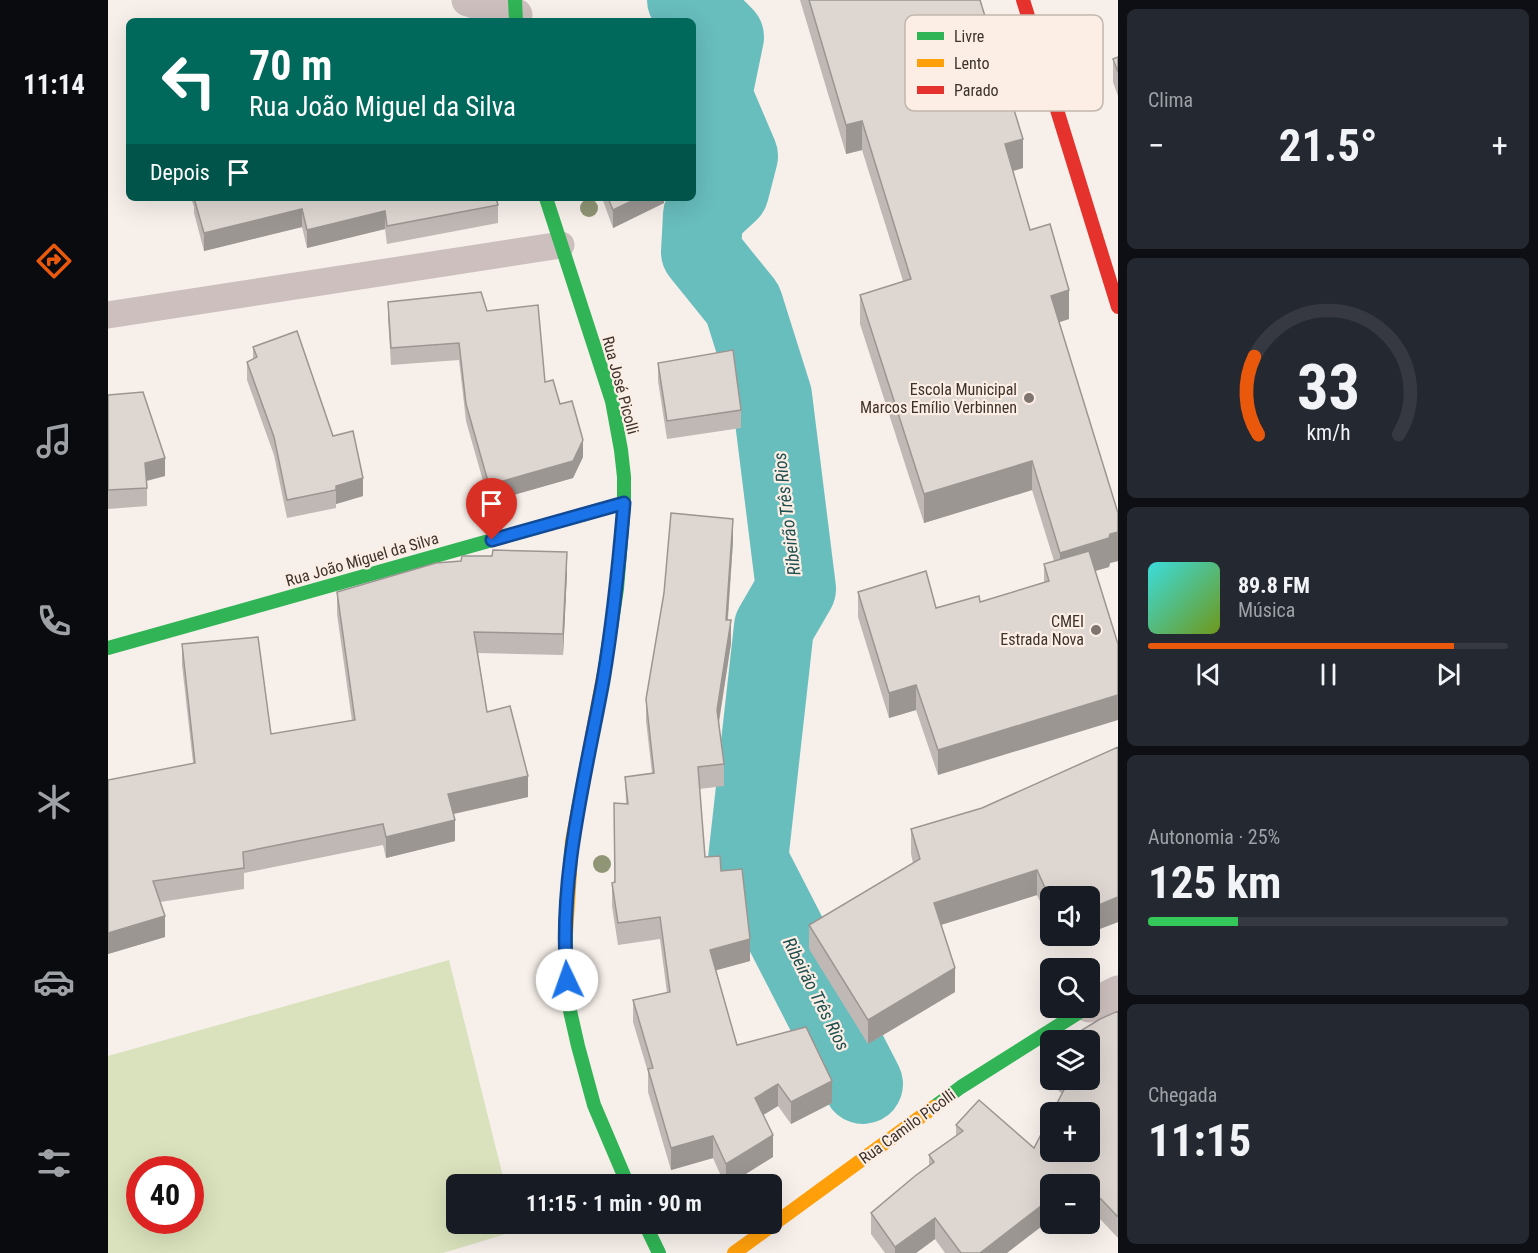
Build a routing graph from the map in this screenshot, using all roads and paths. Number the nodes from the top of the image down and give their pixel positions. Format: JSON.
{"nodes":[{"id":1,"x":468,"y":0,"type":"edge"},
{"id":2,"x":1023,"y":0,"type":"edge"},
{"id":3,"x":516,"y":12,"type":"edge"},
{"id":4,"x":1028,"y":15,"type":"edge"},
{"id":5,"x":1057,"y":111,"type":"edge"},
{"id":6,"x":547,"y":201,"type":"edge"},
{"id":7,"x":561,"y":245,"type":"junction"},
{"id":8,"x":1118,"y":307,"type":"edge"},
{"id":9,"x":108,"y":315,"type":"edge"},
{"id":10,"x":624,"y":503,"type":"junction"},
{"id":11,"x":108,"y":648,"type":"edge"},
{"id":12,"x":1118,"y":992,"type":"edge"},
{"id":13,"x":1100,"y":1001,"type":"edge"},
{"id":14,"x":1070,"y":1018,"type":"edge"},
{"id":15,"x":623,"y":1174,"type":"edge"},
{"id":16,"x":650,"y":1234,"type":"edge"},
{"id":17,"x":659,"y":1253,"type":"edge"},
{"id":18,"x":734,"y":1253,"type":"edge"}],
"edges":[{"from":1,"to":3,"type":"street"},
{"from":2,"to":4,"type":"street"},
{"from":5,"to":8,"type":"street"},
{"from":6,"to":7,"type":"street","name":"Rua José Picolli"},
{"from":7,"to":9,"type":"lane"},
{"from":7,"to":10,"type":"street","name":"Rua José Picolli"},
{"from":10,"to":11,"type":"street","name":"Rua João Miguel da Silva"},
{"from":10,"to":15,"type":"street","name":"Rua José Picolli"},
{"from":12,"to":13,"type":"street","name":"Rua Camilo Picolli"},
{"from":14,"to":18,"type":"street","name":"Rua Camilo Picolli"},
{"from":16,"to":17,"type":"street"}]}
